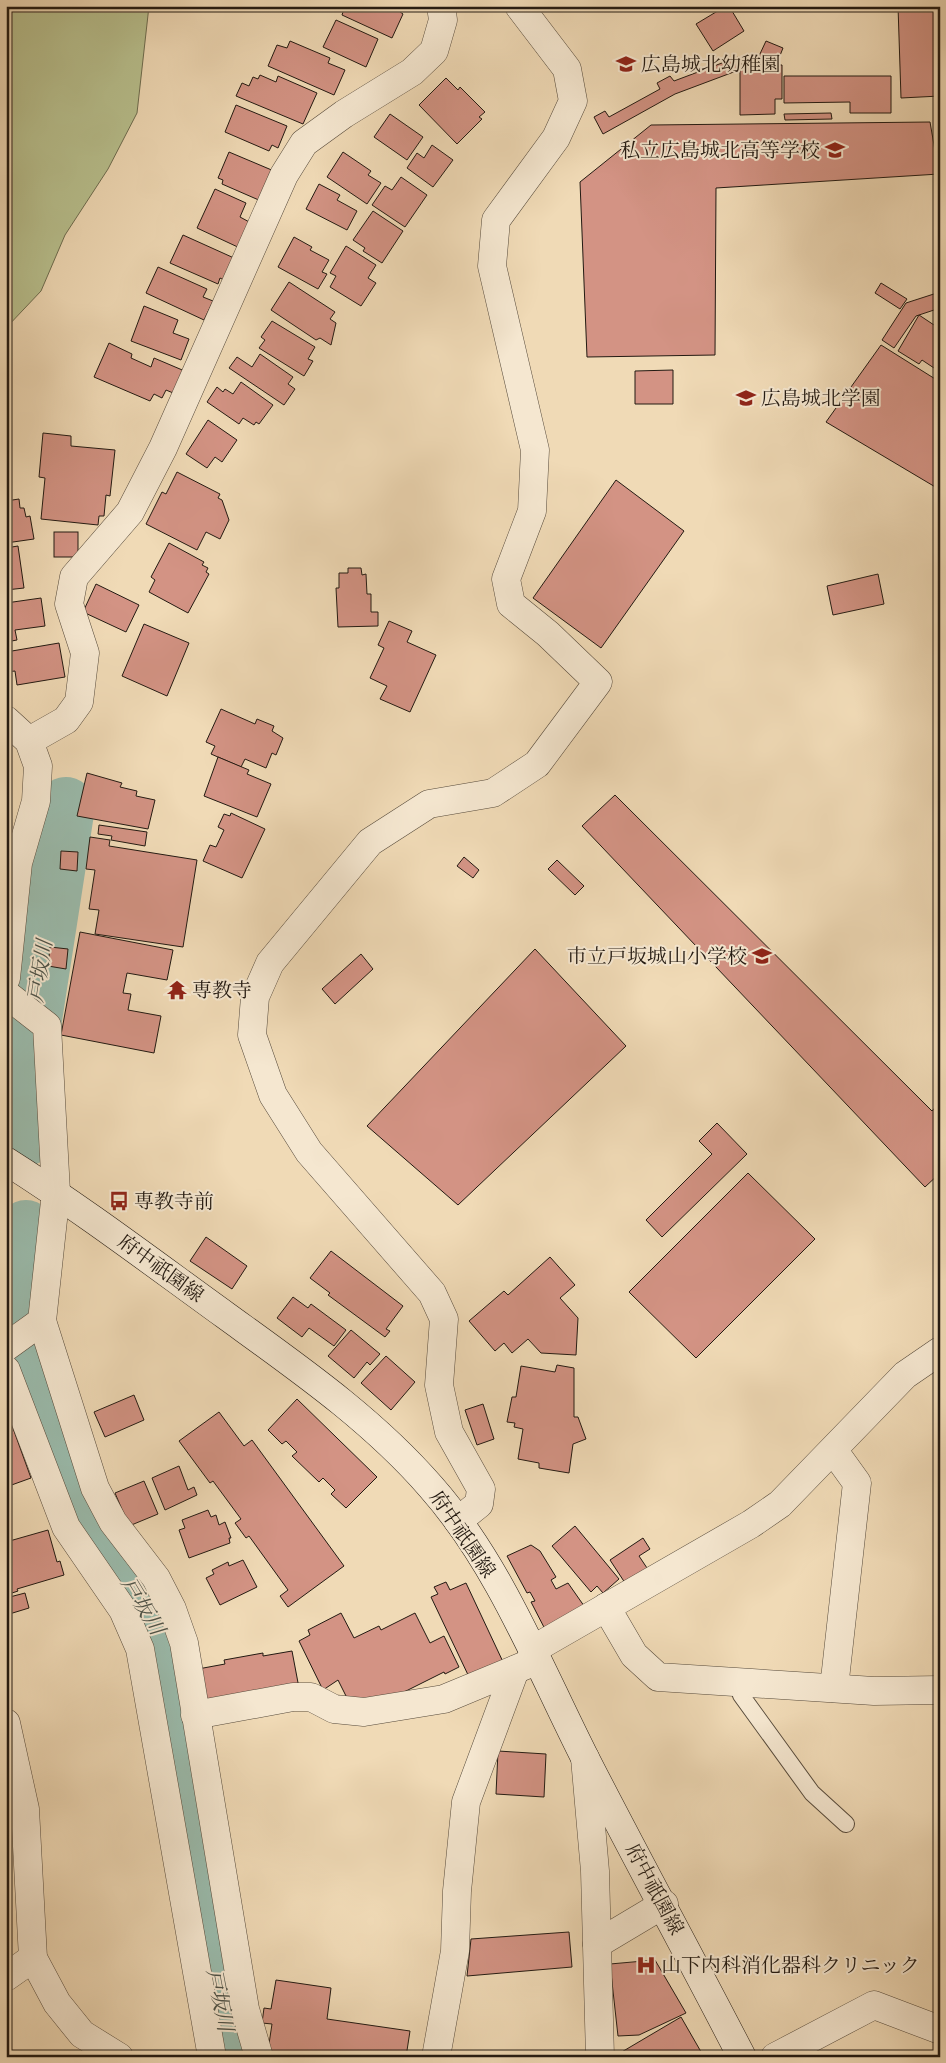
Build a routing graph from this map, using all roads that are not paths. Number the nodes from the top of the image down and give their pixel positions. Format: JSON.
{"nodes":[{"id":1,"x":440,"y":6,"type":"edge"},
{"id":2,"x":518,"y":6,"type":"edge"},
{"id":3,"x":6,"y":720,"type":"edge"},
{"id":4,"x":29,"y":741,"type":"junction"},
{"id":5,"x":6,"y":978,"type":"edge"},
{"id":6,"x":6,"y":994,"type":"edge"},
{"id":7,"x":7,"y":1166,"type":"edge"},
{"id":8,"x":56,"y":1192,"type":"junction"},
{"id":9,"x":42,"y":1321,"type":"junction"},
{"id":10,"x":6,"y":1347,"type":"edge"},
{"id":11,"x":940,"y":1351,"type":"edge"},
{"id":12,"x":6,"y":1370,"type":"edge"},
{"id":13,"x":834,"y":1451,"type":"junction"},
{"id":14,"x":458,"y":1521,"type":"junction"},
{"id":15,"x":606,"y":1607,"type":"junction"},
{"id":16,"x":528,"y":1660,"type":"junction"},
{"id":17,"x":737,"y":1682,"type":"junction"},
{"id":18,"x":834,"y":1688,"type":"junction"},
{"id":19,"x":940,"y":1690,"type":"edge"},
{"id":20,"x":196,"y":1715,"type":"junction"},
{"id":21,"x":6,"y":1723,"type":"edge"},
{"id":22,"x":585,"y":1758,"type":"junction"},
{"id":23,"x":846,"y":1824,"type":"dead end"},
{"id":24,"x":664,"y":1904,"type":"junction"},
{"id":25,"x":597,"y":1944,"type":"junction"},
{"id":26,"x":33,"y":1958,"type":"junction"},
{"id":27,"x":6,"y":1977,"type":"edge"},
{"id":28,"x":940,"y":2030,"type":"edge"},
{"id":29,"x":119,"y":2057,"type":"edge"},
{"id":30,"x":212,"y":2057,"type":"edge"},
{"id":31,"x":259,"y":2057,"type":"edge"},
{"id":32,"x":436,"y":2057,"type":"edge"},
{"id":33,"x":600,"y":2057,"type":"edge"},
{"id":34,"x":742,"y":2057,"type":"edge"},
{"id":35,"x":774,"y":2057,"type":"edge"}],
"edges":[{"from":1,"to":4,"type":"street"},
{"from":2,"to":14,"type":"street"},
{"from":3,"to":4,"type":"street"},
{"from":4,"to":5,"type":"street"},
{"from":6,"to":8,"type":"street"},
{"from":7,"to":8,"type":"street","name":"府中祇園線"},
{"from":8,"to":9,"type":"street"},
{"from":8,"to":14,"type":"street","name":"府中祇園線"},
{"from":9,"to":10,"type":"street"},
{"from":9,"to":20,"type":"street"},
{"from":11,"to":13,"type":"street"},
{"from":12,"to":30,"type":"street"},
{"from":13,"to":15,"type":"street"},
{"from":13,"to":18,"type":"street"},
{"from":14,"to":16,"type":"street","name":"府中祇園線"},
{"from":15,"to":16,"type":"street"},
{"from":15,"to":17,"type":"street"},
{"from":16,"to":20,"type":"street"},
{"from":16,"to":22,"type":"street","name":"府中祇園線"},
{"from":16,"to":32,"type":"street"},
{"from":17,"to":18,"type":"street"},
{"from":17,"to":23,"type":"lane"},
{"from":18,"to":19,"type":"street"},
{"from":20,"to":31,"type":"street"},
{"from":21,"to":26,"type":"street"},
{"from":22,"to":24,"type":"street","name":"府中祇園線"},
{"from":22,"to":25,"type":"street"},
{"from":24,"to":25,"type":"street"},
{"from":24,"to":34,"type":"street","name":"府中祇園線"},
{"from":25,"to":33,"type":"street"},
{"from":26,"to":27,"type":"street"},
{"from":26,"to":29,"type":"street"},
{"from":28,"to":35,"type":"street"}]}
